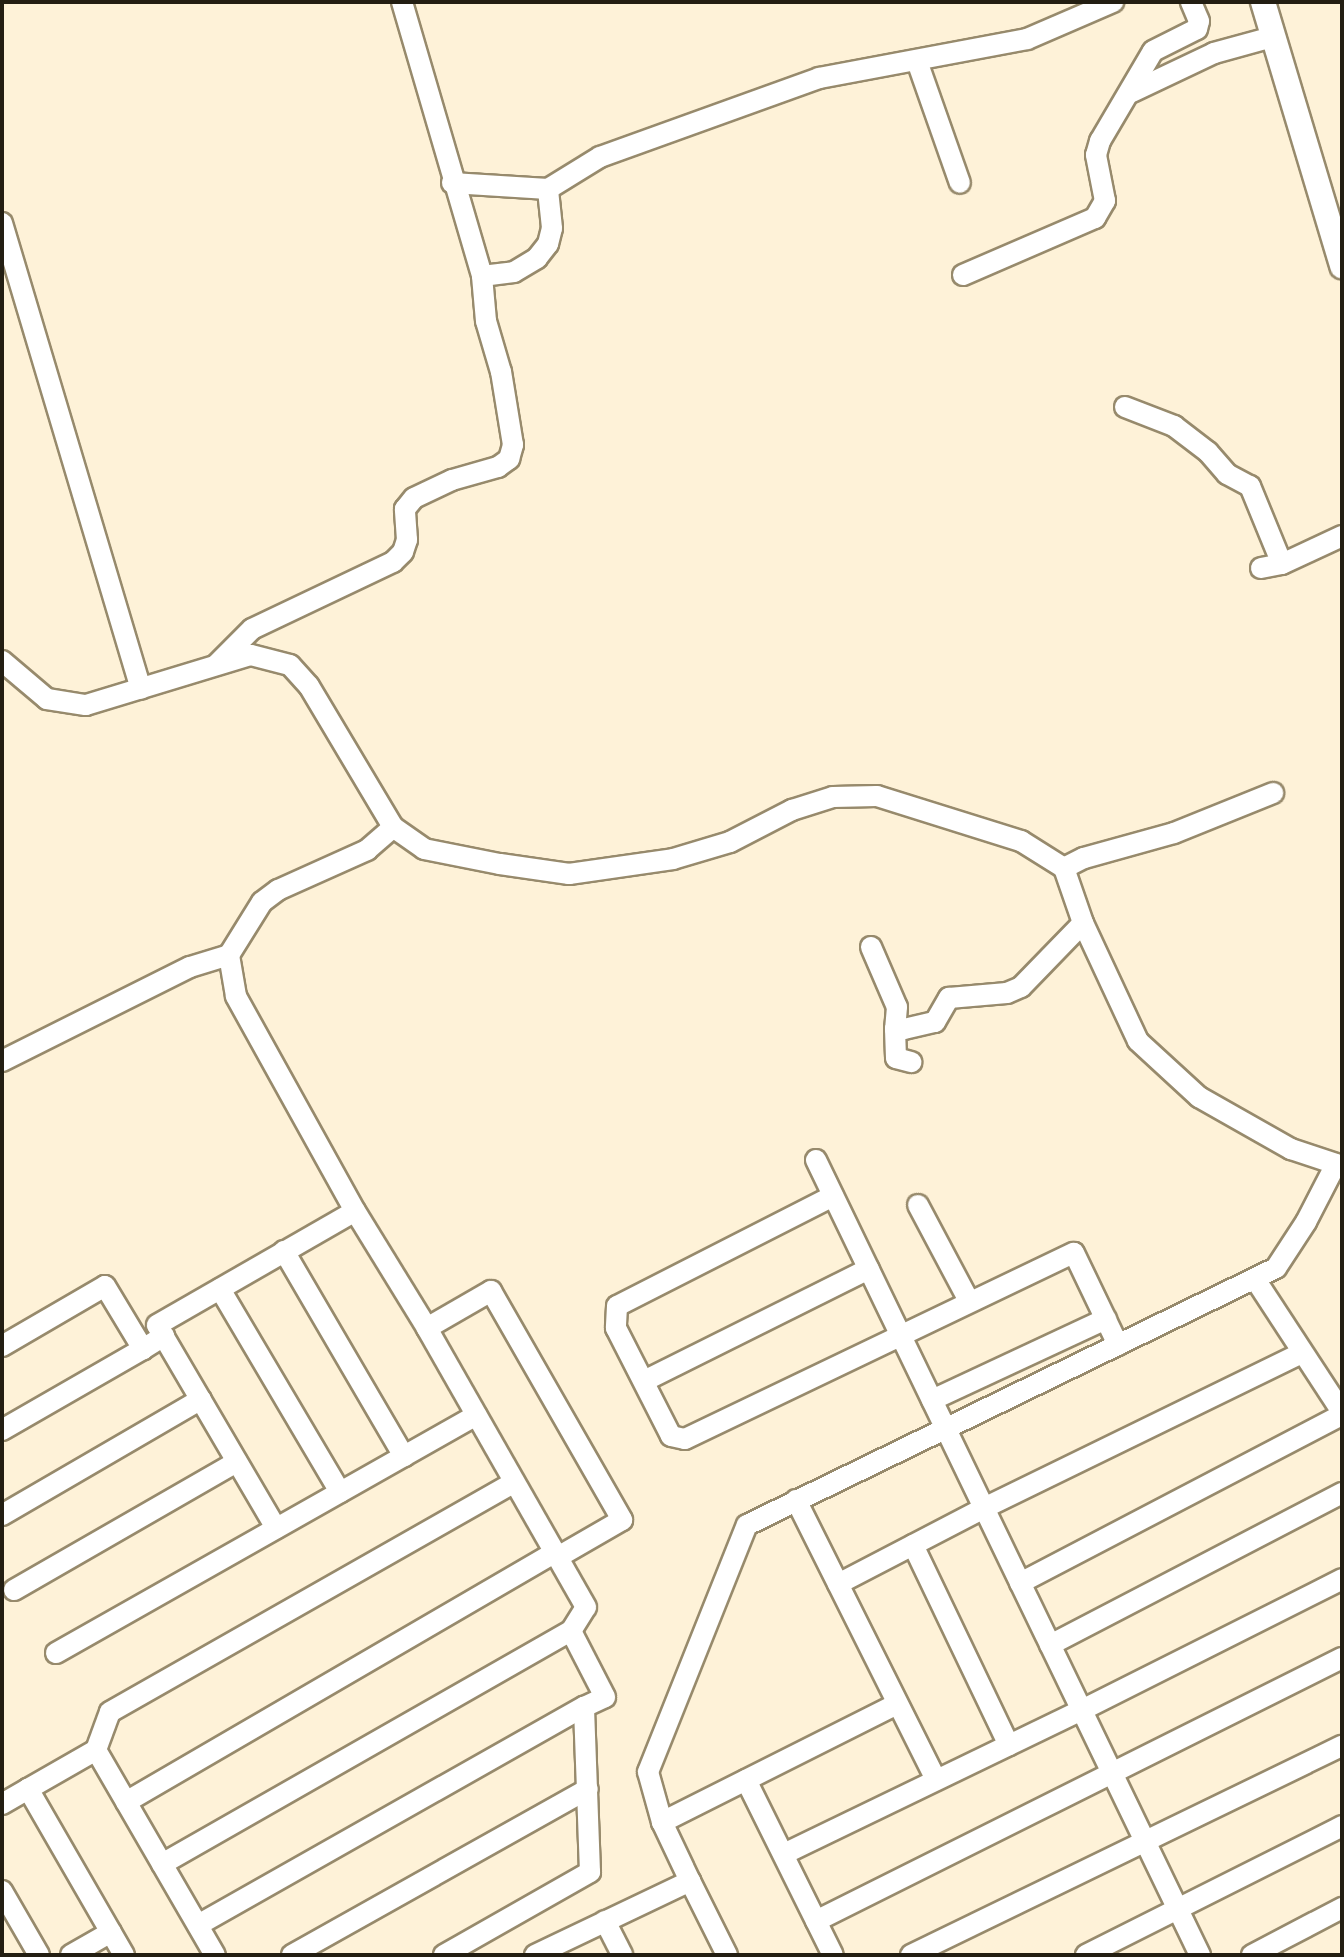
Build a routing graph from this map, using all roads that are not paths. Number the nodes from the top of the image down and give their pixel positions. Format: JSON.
{"nodes":[{"id":1,"x":402,"y":2,"type":"edge"},
{"id":2,"x":1113,"y":2,"type":"edge"},
{"id":3,"x":1191,"y":2,"type":"edge"},
{"id":4,"x":1263,"y":2,"type":"edge"},
{"id":5,"x":1272,"y":37,"type":"junction"},
{"id":6,"x":917,"y":61,"type":"junction"},
{"id":7,"x":1132,"y":92,"type":"junction"},
{"id":8,"x":452,"y":183,"type":"junction"},
{"id":9,"x":960,"y":183,"type":"dead end"},
{"id":10,"x":548,"y":189,"type":"junction"},
{"id":11,"x":2,"y":223,"type":"edge"},
{"id":12,"x":1341,"y":263,"type":"edge"},
{"id":13,"x":963,"y":275,"type":"dead end"},
{"id":14,"x":482,"y":276,"type":"junction"},
{"id":15,"x":1125,"y":407,"type":"dead end"},
{"id":16,"x":1342,"y":536,"type":"edge"},
{"id":17,"x":1282,"y":564,"type":"junction"},
{"id":18,"x":1261,"y":568,"type":"dead end"},
{"id":19,"x":2,"y":661,"type":"edge"},
{"id":20,"x":212,"y":669,"type":"junction"},
{"id":21,"x":141,"y":689,"type":"junction"},
{"id":22,"x":1273,"y":793,"type":"dead end"},
{"id":23,"x":393,"y":827,"type":"junction"},
{"id":24,"x":1064,"y":868,"type":"junction"},
{"id":25,"x":1083,"y":923,"type":"junction"},
{"id":26,"x":871,"y":947,"type":"dead end"},
{"id":27,"x":229,"y":955,"type":"junction"},
{"id":28,"x":895,"y":1029,"type":"junction"},
{"id":29,"x":2,"y":1061,"type":"edge"},
{"id":30,"x":911,"y":1062,"type":"dead end"},
{"id":31,"x":816,"y":1160,"type":"dead end"},
{"id":32,"x":1339,"y":1165,"type":"edge"},
{"id":33,"x":833,"y":1196,"type":"junction"},
{"id":34,"x":918,"y":1205,"type":"dead end"},
{"id":35,"x":355,"y":1211,"type":"junction"},
{"id":36,"x":284,"y":1251,"type":"junction"},
{"id":37,"x":869,"y":1269,"type":"junction"},
{"id":38,"x":1255,"y":1279,"type":"junction"},
{"id":39,"x":220,"y":1289,"type":"junction"},
{"id":40,"x":969,"y":1301,"type":"junction"},
{"id":41,"x":1106,"y":1319,"type":"junction"},
{"id":42,"x":427,"y":1328,"type":"junction"},
{"id":43,"x":900,"y":1335,"type":"junction"},
{"id":44,"x":164,"y":1336,"type":"junction"},
{"id":45,"x":1118,"y":1345,"type":"junction"},
{"id":46,"x":2,"y":1346,"type":"edge"},
{"id":47,"x":143,"y":1349,"type":"junction"},
{"id":48,"x":1302,"y":1353,"type":"junction"},
{"id":49,"x":644,"y":1381,"type":"junction"},
{"id":50,"x":201,"y":1399,"type":"junction"},
{"id":51,"x":932,"y":1400,"type":"junction"},
{"id":52,"x":1342,"y":1413,"type":"edge"},
{"id":53,"x":476,"y":1415,"type":"junction"},
{"id":54,"x":945,"y":1427,"type":"junction"},
{"id":55,"x":2,"y":1430,"type":"edge"},
{"id":56,"x":404,"y":1456,"type":"junction"},
{"id":57,"x":237,"y":1462,"type":"junction"},
{"id":58,"x":513,"y":1483,"type":"junction"},
{"id":59,"x":340,"y":1492,"type":"junction"},
{"id":60,"x":1342,"y":1493,"type":"edge"},
{"id":61,"x":796,"y":1500,"type":"junction"},
{"id":62,"x":984,"y":1508,"type":"junction"},
{"id":63,"x":2,"y":1515,"type":"edge"},
{"id":64,"x":276,"y":1528,"type":"junction"},
{"id":65,"x":913,"y":1545,"type":"junction"},
{"id":66,"x":557,"y":1554,"type":"junction"},
{"id":67,"x":1342,"y":1579,"type":"edge"},
{"id":68,"x":1020,"y":1583,"type":"junction"},
{"id":69,"x":838,"y":1584,"type":"junction"},
{"id":70,"x":14,"y":1590,"type":"dead end"},
{"id":71,"x":571,"y":1631,"type":"junction"},
{"id":72,"x":1050,"y":1645,"type":"junction"},
{"id":73,"x":56,"y":1653,"type":"dead end"},
{"id":74,"x":1342,"y":1658,"type":"edge"},
{"id":75,"x":895,"y":1705,"type":"junction"},
{"id":76,"x":584,"y":1707,"type":"junction"},
{"id":77,"x":1082,"y":1710,"type":"junction"},
{"id":78,"x":1009,"y":1745,"type":"junction"},
{"id":79,"x":1342,"y":1746,"type":"edge"},
{"id":80,"x":96,"y":1750,"type":"junction"},
{"id":81,"x":1113,"y":1774,"type":"junction"},
{"id":82,"x":936,"y":1779,"type":"junction"},
{"id":83,"x":746,"y":1780,"type":"junction"},
{"id":84,"x":28,"y":1789,"type":"junction"},
{"id":85,"x":588,"y":1789,"type":"junction"},
{"id":86,"x":126,"y":1802,"type":"junction"},
{"id":87,"x":2,"y":1804,"type":"edge"},
{"id":88,"x":662,"y":1822,"type":"junction"},
{"id":89,"x":1342,"y":1826,"type":"edge"},
{"id":90,"x":1145,"y":1842,"type":"junction"},
{"id":91,"x":784,"y":1854,"type":"junction"},
{"id":92,"x":162,"y":1864,"type":"junction"},
{"id":93,"x":690,"y":1881,"type":"junction"},
{"id":94,"x":2,"y":1891,"type":"edge"},
{"id":95,"x":1342,"y":1908,"type":"edge"},
{"id":96,"x":1179,"y":1910,"type":"junction"},
{"id":97,"x":605,"y":1921,"type":"junction"},
{"id":98,"x":816,"y":1921,"type":"junction"},
{"id":99,"x":198,"y":1925,"type":"junction"},
{"id":100,"x":111,"y":1932,"type":"junction"},
{"id":101,"x":39,"y":1955,"type":"edge"},
{"id":102,"x":71,"y":1955,"type":"edge"},
{"id":103,"x":124,"y":1955,"type":"edge"},
{"id":104,"x":215,"y":1955,"type":"edge"},
{"id":105,"x":292,"y":1955,"type":"edge"},
{"id":106,"x":444,"y":1955,"type":"edge"},
{"id":107,"x":535,"y":1955,"type":"edge"},
{"id":108,"x":622,"y":1955,"type":"edge"},
{"id":109,"x":727,"y":1955,"type":"edge"},
{"id":110,"x":833,"y":1955,"type":"edge"},
{"id":111,"x":911,"y":1955,"type":"edge"},
{"id":112,"x":1086,"y":1955,"type":"edge"},
{"id":113,"x":1200,"y":1955,"type":"edge"},
{"id":114,"x":1252,"y":1955,"type":"edge"}],
"edges":[{"from":1,"to":8,"type":"street"},
{"from":2,"to":6,"type":"street"},
{"from":3,"to":7,"type":"street"},
{"from":4,"to":5,"type":"main road"},
{"from":5,"to":7,"type":"street"},
{"from":5,"to":12,"type":"main road"},
{"from":6,"to":9,"type":"street"},
{"from":6,"to":10,"type":"street"},
{"from":7,"to":13,"type":"street"},
{"from":8,"to":10,"type":"street"},
{"from":8,"to":14,"type":"street"},
{"from":10,"to":14,"type":"street"},
{"from":11,"to":21,"type":"street"},
{"from":14,"to":20,"type":"street"},
{"from":15,"to":17,"type":"street"},
{"from":16,"to":17,"type":"street"},
{"from":17,"to":18,"type":"street"},
{"from":19,"to":21,"type":"street"},
{"from":20,"to":21,"type":"street"},
{"from":20,"to":23,"type":"street"},
{"from":22,"to":24,"type":"street"},
{"from":23,"to":24,"type":"street"},
{"from":23,"to":27,"type":"street"},
{"from":24,"to":25,"type":"street"},
{"from":25,"to":28,"type":"street"},
{"from":25,"to":32,"type":"street"},
{"from":26,"to":28,"type":"street"},
{"from":27,"to":29,"type":"street"},
{"from":27,"to":35,"type":"street"},
{"from":28,"to":30,"type":"street"},
{"from":31,"to":33,"type":"street"},
{"from":32,"to":38,"type":"street"},
{"from":33,"to":37,"type":"street"},
{"from":33,"to":49,"type":"street"},
{"from":34,"to":40,"type":"street"},
{"from":35,"to":36,"type":"street"},
{"from":35,"to":42,"type":"street"},
{"from":36,"to":39,"type":"street"},
{"from":36,"to":56,"type":"street"},
{"from":37,"to":43,"type":"street"},
{"from":37,"to":49,"type":"street"},
{"from":38,"to":45,"type":"street"},
{"from":38,"to":48,"type":"street"},
{"from":39,"to":44,"type":"street"},
{"from":39,"to":59,"type":"street"},
{"from":40,"to":41,"type":"street"},
{"from":40,"to":43,"type":"street"},
{"from":41,"to":45,"type":"street"},
{"from":41,"to":51,"type":"street"},
{"from":42,"to":53,"type":"street"},
{"from":42,"to":66,"type":"street"},
{"from":43,"to":49,"type":"street"},
{"from":43,"to":51,"type":"street"},
{"from":44,"to":47,"type":"street"},
{"from":44,"to":50,"type":"street"},
{"from":45,"to":54,"type":"street"},
{"from":46,"to":47,"type":"street"},
{"from":47,"to":55,"type":"street"},
{"from":48,"to":52,"type":"street"},
{"from":48,"to":62,"type":"street"},
{"from":50,"to":57,"type":"street"},
{"from":50,"to":63,"type":"street"},
{"from":51,"to":54,"type":"street"},
{"from":52,"to":68,"type":"street"},
{"from":53,"to":56,"type":"street"},
{"from":53,"to":58,"type":"street"},
{"from":54,"to":61,"type":"street"},
{"from":54,"to":62,"type":"street"},
{"from":56,"to":59,"type":"street"},
{"from":57,"to":64,"type":"street"},
{"from":57,"to":70,"type":"street"},
{"from":58,"to":66,"type":"street"},
{"from":58,"to":80,"type":"street"},
{"from":59,"to":64,"type":"street"},
{"from":60,"to":72,"type":"street"},
{"from":61,"to":69,"type":"street"},
{"from":61,"to":88,"type":"street"},
{"from":62,"to":65,"type":"street"},
{"from":62,"to":68,"type":"street"},
{"from":64,"to":73,"type":"street"},
{"from":65,"to":69,"type":"street"},
{"from":65,"to":78,"type":"street"},
{"from":66,"to":71,"type":"street"},
{"from":66,"to":86,"type":"street"},
{"from":67,"to":77,"type":"street"},
{"from":68,"to":72,"type":"street"},
{"from":69,"to":75,"type":"street"},
{"from":71,"to":76,"type":"street"},
{"from":71,"to":92,"type":"street"},
{"from":72,"to":77,"type":"street"},
{"from":74,"to":81,"type":"street"},
{"from":75,"to":82,"type":"street"},
{"from":75,"to":83,"type":"street"},
{"from":76,"to":85,"type":"street"},
{"from":76,"to":99,"type":"street"},
{"from":77,"to":78,"type":"street"},
{"from":77,"to":81,"type":"street"},
{"from":78,"to":82,"type":"street"},
{"from":79,"to":90,"type":"street"},
{"from":80,"to":84,"type":"street"},
{"from":80,"to":86,"type":"street"},
{"from":81,"to":90,"type":"street"},
{"from":81,"to":98,"type":"street"},
{"from":82,"to":91,"type":"street"},
{"from":83,"to":88,"type":"street"},
{"from":83,"to":91,"type":"street"},
{"from":84,"to":87,"type":"street"},
{"from":84,"to":100,"type":"street"},
{"from":85,"to":105,"type":"street"},
{"from":85,"to":106,"type":"street"},
{"from":86,"to":92,"type":"street"},
{"from":88,"to":93,"type":"street"},
{"from":89,"to":96,"type":"street"},
{"from":90,"to":96,"type":"street"},
{"from":90,"to":111,"type":"street"},
{"from":91,"to":98,"type":"street"},
{"from":92,"to":99,"type":"street"},
{"from":93,"to":97,"type":"street"},
{"from":93,"to":109,"type":"street"},
{"from":94,"to":101,"type":"street"},
{"from":95,"to":114,"type":"street"},
{"from":96,"to":112,"type":"street"},
{"from":96,"to":113,"type":"street"},
{"from":97,"to":107,"type":"street"},
{"from":97,"to":108,"type":"street"},
{"from":98,"to":110,"type":"street"},
{"from":99,"to":104,"type":"street"},
{"from":100,"to":102,"type":"street"},
{"from":100,"to":103,"type":"street"}]}
